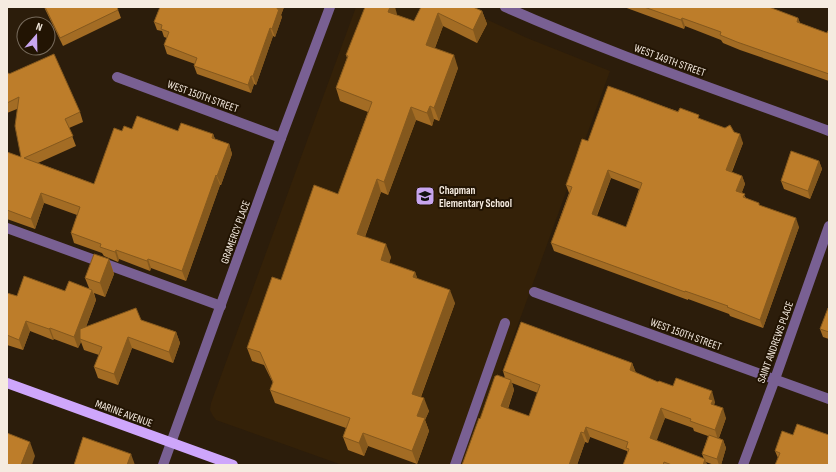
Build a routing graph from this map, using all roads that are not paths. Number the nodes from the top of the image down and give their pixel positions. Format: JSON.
{"nodes":[{"id":1,"x":330,"y":7,"type":"edge"},
{"id":2,"x":505,"y":7,"type":"edge"},
{"id":3,"x":117,"y":77,"type":"dead end"},
{"id":4,"x":829,"y":132,"type":"edge"},
{"id":5,"x":281,"y":138,"type":"junction"},
{"id":6,"x":829,"y":226,"type":"edge"},
{"id":7,"x":7,"y":228,"type":"edge"},
{"id":8,"x":534,"y":292,"type":"dead end"},
{"id":9,"x":221,"y":306,"type":"junction"},
{"id":10,"x":505,"y":323,"type":"dead end"},
{"id":11,"x":775,"y":379,"type":"junction"},
{"id":12,"x":7,"y":383,"type":"edge"},
{"id":13,"x":829,"y":399,"type":"edge"},
{"id":14,"x":172,"y":443,"type":"junction"},
{"id":15,"x":163,"y":465,"type":"edge"},
{"id":16,"x":233,"y":465,"type":"edge"},
{"id":17,"x":455,"y":465,"type":"edge"},
{"id":18,"x":743,"y":465,"type":"edge"}],
"edges":[{"from":1,"to":5,"type":"street","name":"GRAMERCY PLACE"},
{"from":2,"to":4,"type":"street","name":"WEST 149TH STREET"},
{"from":3,"to":5,"type":"street","name":"WEST 150TH STREET"},
{"from":5,"to":9,"type":"street","name":"GRAMERCY PLACE"},
{"from":6,"to":11,"type":"street","name":"SAINT ANDREWS PLACE"},
{"from":7,"to":9,"type":"street"},
{"from":8,"to":11,"type":"street","name":"WEST 150TH STREET"},
{"from":9,"to":14,"type":"street","name":"GRAMERCY PLACE"},
{"from":10,"to":17,"type":"street"},
{"from":11,"to":13,"type":"street","name":"WEST 150TH STREET"},
{"from":11,"to":18,"type":"street","name":"SAINT ANDREWS PLACE"},
{"from":12,"to":14,"type":"main road","name":"MARINE AVENUE"},
{"from":14,"to":15,"type":"street","name":"GRAMERCY PLACE"},
{"from":14,"to":16,"type":"main road","name":"MARINE AVENUE"}]}
